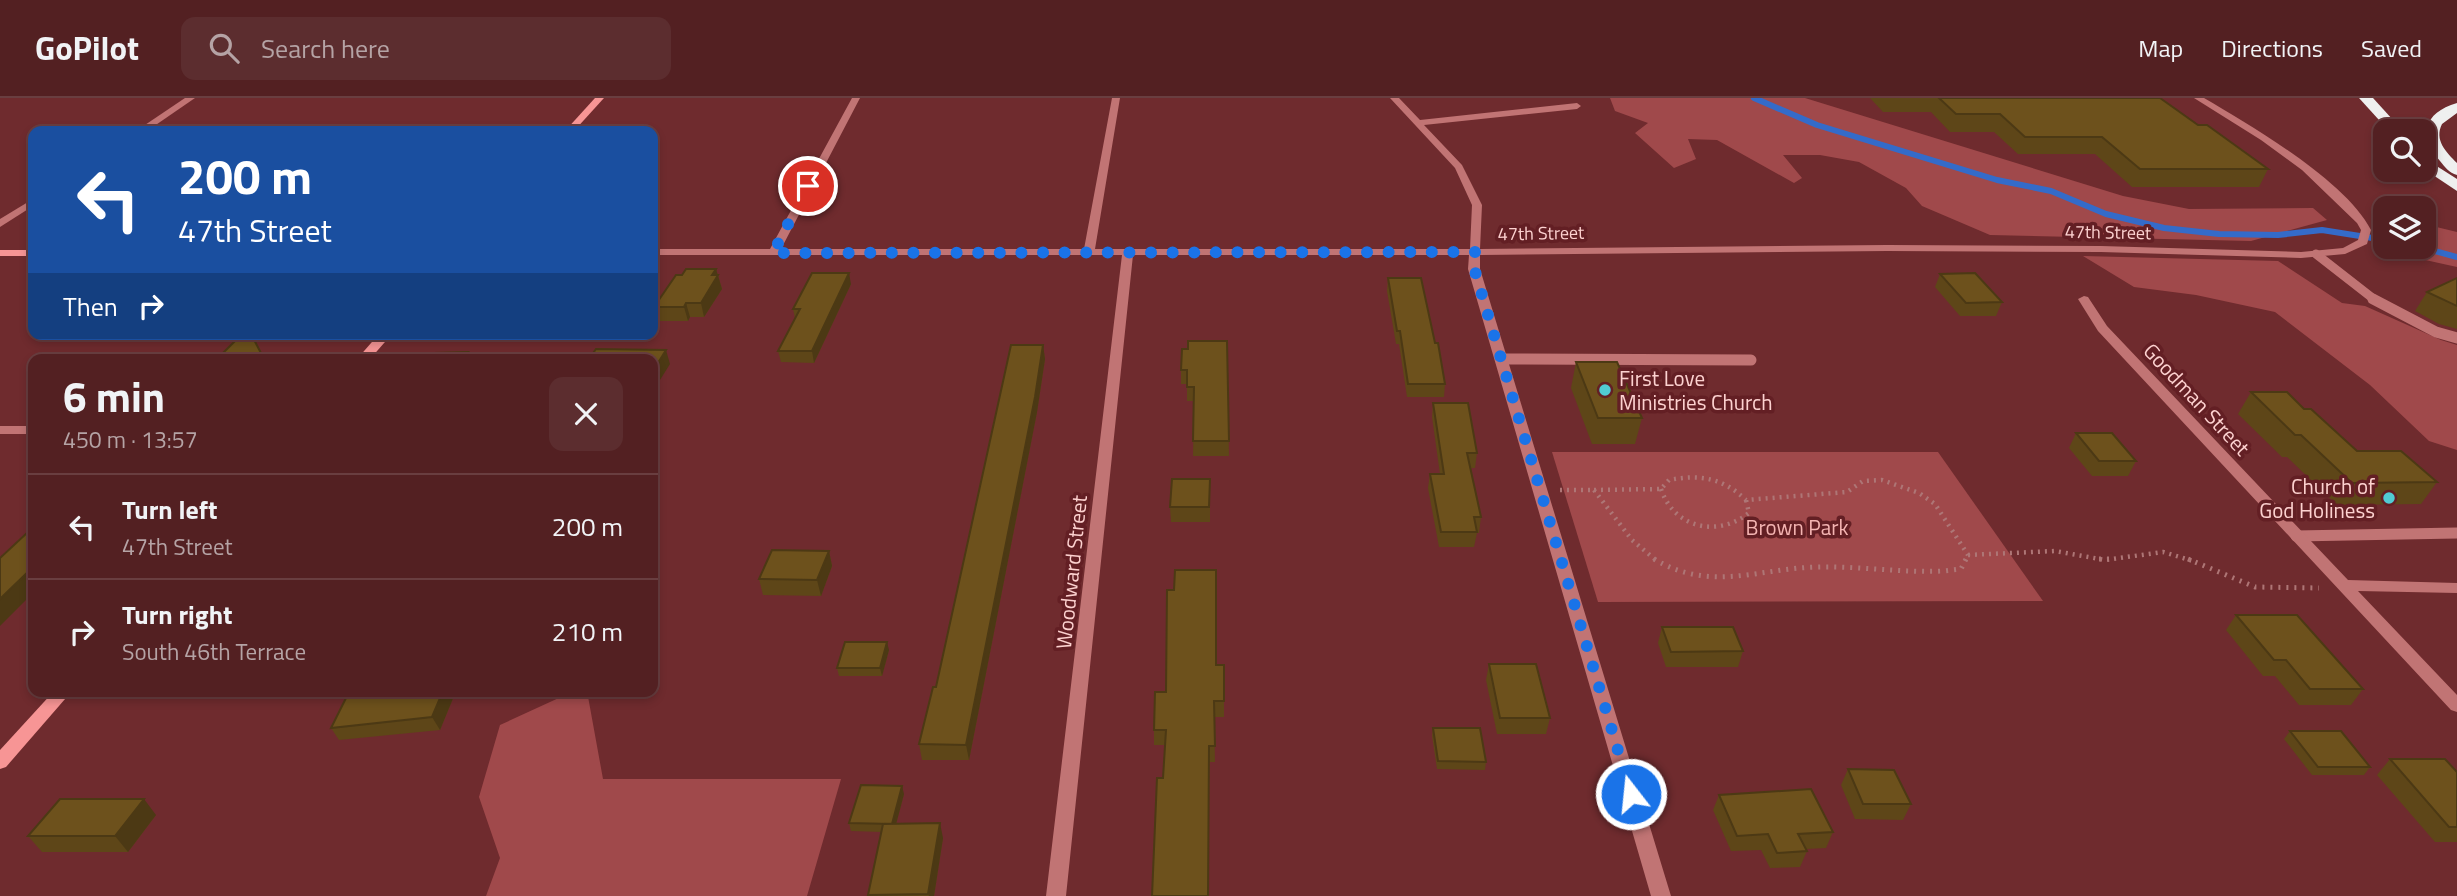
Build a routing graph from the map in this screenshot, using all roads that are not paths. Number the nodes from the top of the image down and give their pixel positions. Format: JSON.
{"nodes":[{"id":1,"x":191,"y":98,"type":"edge"},
{"id":2,"x":600,"y":98,"type":"edge"},
{"id":3,"x":856,"y":98,"type":"edge"},
{"id":4,"x":1116,"y":98,"type":"edge"},
{"id":5,"x":1395,"y":98,"type":"edge"},
{"id":6,"x":2197,"y":98,"type":"edge"},
{"id":7,"x":2366,"y":98,"type":"edge"},
{"id":8,"x":1577,"y":106,"type":"dead end"},
{"id":9,"x":2457,"y":107,"type":"edge"},
{"id":10,"x":2385,"y":119,"type":"edge"},
{"id":11,"x":1416,"y":123,"type":"junction"},
{"id":12,"x":149,"y":126,"type":"edge"},
{"id":13,"x":574,"y":126,"type":"edge"},
{"id":14,"x":2436,"y":171,"type":"edge"},
{"id":15,"x":2457,"y":171,"type":"edge"},
{"id":16,"x":2457,"y":186,"type":"edge"},
{"id":17,"x":28,"y":205,"type":"edge"},
{"id":18,"x":0,"y":224,"type":"edge"},
{"id":19,"x":658,"y":252,"type":"edge"},
{"id":20,"x":1475,"y":252,"type":"junction"},
{"id":21,"x":0,"y":253,"type":"edge"},
{"id":22,"x":28,"y":253,"type":"edge"},
{"id":23,"x":773,"y":253,"type":"junction"},
{"id":24,"x":1089,"y":253,"type":"junction"},
{"id":25,"x":1128,"y":253,"type":"junction"},
{"id":26,"x":2316,"y":254,"type":"junction"},
{"id":27,"x":2084,"y":299,"type":"dead end"},
{"id":28,"x":2457,"y":338,"type":"edge"},
{"id":29,"x":380,"y":340,"type":"edge"},
{"id":30,"x":368,"y":354,"type":"edge"},
{"id":31,"x":1501,"y":359,"type":"junction"},
{"id":32,"x":1751,"y":360,"type":"dead end"},
{"id":33,"x":0,"y":430,"type":"edge"},
{"id":34,"x":28,"y":430,"type":"edge"},
{"id":35,"x":2457,"y":533,"type":"edge"},
{"id":36,"x":2296,"y":536,"type":"junction"},
{"id":37,"x":2344,"y":587,"type":"junction"},
{"id":38,"x":2457,"y":588,"type":"edge"},
{"id":39,"x":59,"y":697,"type":"edge"},
{"id":40,"x":2457,"y":706,"type":"edge"},
{"id":41,"x":0,"y":762,"type":"edge"},
{"id":42,"x":1056,"y":896,"type":"edge"},
{"id":43,"x":1661,"y":896,"type":"edge"}],
"edges":[{"from":1,"to":12,"type":"street"},
{"from":2,"to":13,"type":"main road"},
{"from":3,"to":23,"type":"street"},
{"from":4,"to":24,"type":"street"},
{"from":5,"to":11,"type":"street"},
{"from":6,"to":26,"type":"street","name":"47th Street"},
{"from":7,"to":10,"type":"highway"},
{"from":8,"to":11,"type":"street"},
{"from":9,"to":15,"type":"highway"},
{"from":11,"to":20,"type":"street"},
{"from":14,"to":16,"type":"highway"},
{"from":17,"to":18,"type":"street"},
{"from":19,"to":23,"type":"street","name":"47th Street"},
{"from":20,"to":25,"type":"street","name":"47th Street"},
{"from":20,"to":26,"type":"street","name":"47th Street"},
{"from":20,"to":31,"type":"street"},
{"from":21,"to":22,"type":"main road"},
{"from":23,"to":24,"type":"street","name":"47th Street"},
{"from":24,"to":25,"type":"street","name":"47th Street"},
{"from":25,"to":42,"type":"street","name":"Woodward Street"},
{"from":26,"to":28,"type":"lane"},
{"from":27,"to":36,"type":"street","name":"Goodman Street"},
{"from":29,"to":30,"type":"main road"},
{"from":31,"to":32,"type":"lane"},
{"from":31,"to":43,"type":"street"},
{"from":33,"to":34,"type":"street"},
{"from":35,"to":36,"type":"lane"},
{"from":36,"to":37,"type":"street","name":"Goodman Street"},
{"from":37,"to":38,"type":"street"},
{"from":37,"to":40,"type":"street","name":"Goodman Street"},
{"from":39,"to":41,"type":"main road"}]}
